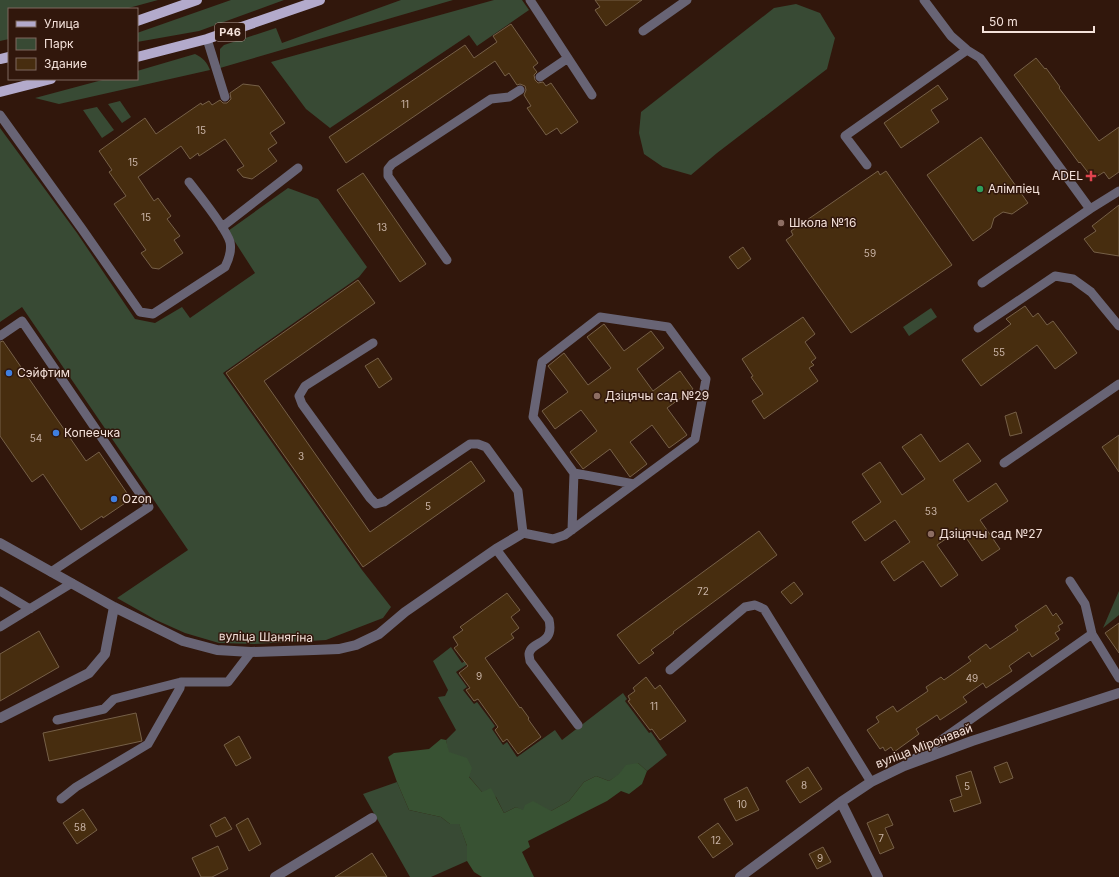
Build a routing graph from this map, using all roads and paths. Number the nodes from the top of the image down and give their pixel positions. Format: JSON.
{"nodes":[{"id":1,"x":197,"y":0,"type":"edge"},
{"id":2,"x":320,"y":0,"type":"edge"},
{"id":3,"x":530,"y":0,"type":"edge"},
{"id":4,"x":687,"y":0,"type":"edge"},
{"id":5,"x":924,"y":0,"type":"edge"},
{"id":6,"x":138,"y":21,"type":"edge"},
{"id":7,"x":643,"y":31,"type":"dead end"},
{"id":8,"x":207,"y":39,"type":"junction"},
{"id":9,"x":967,"y":50,"type":"junction"},
{"id":10,"x":138,"y":57,"type":"edge"},
{"id":11,"x":568,"y":58,"type":"junction"},
{"id":12,"x":540,"y":77,"type":"dead end"},
{"id":13,"x":47,"y":80,"type":"edge"},
{"id":14,"x":520,"y":90,"type":"dead end"},
{"id":15,"x":0,"y":92,"type":"edge"},
{"id":16,"x":592,"y":95,"type":"dead end"},
{"id":17,"x":225,"y":97,"type":"dead end"},
{"id":18,"x":0,"y":115,"type":"edge"},
{"id":19,"x":867,"y":165,"type":"dead end"},
{"id":20,"x":298,"y":168,"type":"dead end"},
{"id":21,"x":189,"y":182,"type":"dead end"},
{"id":22,"x":1119,"y":192,"type":"edge"},
{"id":23,"x":1090,"y":209,"type":"junction"},
{"id":24,"x":222,"y":227,"type":"junction"},
{"id":25,"x":447,"y":260,"type":"dead end"},
{"id":26,"x":982,"y":283,"type":"dead end"},
{"id":27,"x":1119,"y":326,"type":"edge"},
{"id":28,"x":978,"y":328,"type":"dead end"},
{"id":29,"x":0,"y":336,"type":"edge"},
{"id":30,"x":373,"y":343,"type":"dead end"},
{"id":31,"x":1119,"y":384,"type":"edge"},
{"id":32,"x":1004,"y":463,"type":"dead end"},
{"id":33,"x":574,"y":473,"type":"junction"},
{"id":34,"x":634,"y":484,"type":"junction"},
{"id":35,"x":572,"y":530,"type":"junction"},
{"id":36,"x":523,"y":533,"type":"junction"},
{"id":37,"x":0,"y":543,"type":"edge"},
{"id":38,"x":496,"y":549,"type":"junction"},
{"id":39,"x":51,"y":572,"type":"junction"},
{"id":40,"x":1070,"y":581,"type":"dead end"},
{"id":41,"x":72,"y":583,"type":"junction"},
{"id":42,"x":0,"y":591,"type":"edge"},
{"id":43,"x":114,"y":607,"type":"junction"},
{"id":44,"x":30,"y":609,"type":"junction"},
{"id":45,"x":0,"y":627,"type":"edge"},
{"id":46,"x":1092,"y":634,"type":"junction"},
{"id":47,"x":251,"y":652,"type":"junction"},
{"id":48,"x":670,"y":670,"type":"dead end"},
{"id":49,"x":1119,"y":678,"type":"edge"},
{"id":50,"x":181,"y":682,"type":"junction"},
{"id":51,"x":1119,"y":693,"type":"edge"},
{"id":52,"x":0,"y":718,"type":"edge"},
{"id":53,"x":57,"y":720,"type":"dead end"},
{"id":54,"x":578,"y":725,"type":"dead end"},
{"id":55,"x":904,"y":766,"type":"junction"},
{"id":56,"x":871,"y":782,"type":"junction"},
{"id":57,"x":61,"y":799,"type":"dead end"},
{"id":58,"x":841,"y":802,"type":"junction"},
{"id":59,"x":372,"y":818,"type":"dead end"},
{"id":60,"x":743,"y":876,"type":"edge"},
{"id":61,"x":275,"y":877,"type":"edge"},
{"id":62,"x":878,"y":877,"type":"edge"}],
"edges":[{"from":1,"to":6,"type":"main road"},
{"from":2,"to":8,"type":"main road","number":"Р46"},
{"from":3,"to":11,"type":"lane"},
{"from":4,"to":7,"type":"lane"},
{"from":5,"to":9,"type":"lane"},
{"from":8,"to":10,"type":"main road","number":"Р46"},
{"from":8,"to":17,"type":"lane"},
{"from":9,"to":19,"type":"lane"},
{"from":9,"to":23,"type":"lane"},
{"from":11,"to":12,"type":"lane"},
{"from":11,"to":16,"type":"lane"},
{"from":13,"to":15,"type":"main road"},
{"from":14,"to":25,"type":"lane"},
{"from":18,"to":24,"type":"lane"},
{"from":20,"to":24,"type":"lane"},
{"from":21,"to":24,"type":"lane"},
{"from":22,"to":23,"type":"lane"},
{"from":23,"to":26,"type":"lane"},
{"from":27,"to":28,"type":"lane"},
{"from":29,"to":39,"type":"lane"},
{"from":30,"to":36,"type":"lane"},
{"from":31,"to":32,"type":"lane"},
{"from":33,"to":34,"type":"lane"},
{"from":33,"to":34,"type":"lane"},
{"from":33,"to":35,"type":"lane"},
{"from":34,"to":35,"type":"lane"},
{"from":35,"to":36,"type":"lane"},
{"from":36,"to":38,"type":"street","name":"вуліца Шанягіна"},
{"from":37,"to":39,"type":"street","name":"вуліца Шанягіна"},
{"from":38,"to":47,"type":"street","name":"вуліца Шанягіна"},
{"from":38,"to":54,"type":"lane"},
{"from":39,"to":41,"type":"street","name":"вуліца Шанягіна"},
{"from":40,"to":46,"type":"lane"},
{"from":41,"to":43,"type":"street","name":"вуліца Шанягіна"},
{"from":41,"to":44,"type":"lane"},
{"from":42,"to":44,"type":"lane"},
{"from":43,"to":47,"type":"street","name":"вуліца Шанягіна"},
{"from":43,"to":52,"type":"street"},
{"from":44,"to":45,"type":"lane"},
{"from":46,"to":49,"type":"lane"},
{"from":46,"to":55,"type":"lane"},
{"from":47,"to":50,"type":"lane"},
{"from":48,"to":56,"type":"lane"},
{"from":50,"to":53,"type":"lane"},
{"from":50,"to":57,"type":"lane"},
{"from":51,"to":55,"type":"street","name":"вуліца Міронавай"},
{"from":55,"to":56,"type":"street","name":"вуліца Міронавай"},
{"from":56,"to":58,"type":"street","name":"вуліца Міронавай"},
{"from":58,"to":60,"type":"street","name":"вуліца Міронавай"},
{"from":58,"to":62,"type":"street"},
{"from":59,"to":61,"type":"street"}]}
